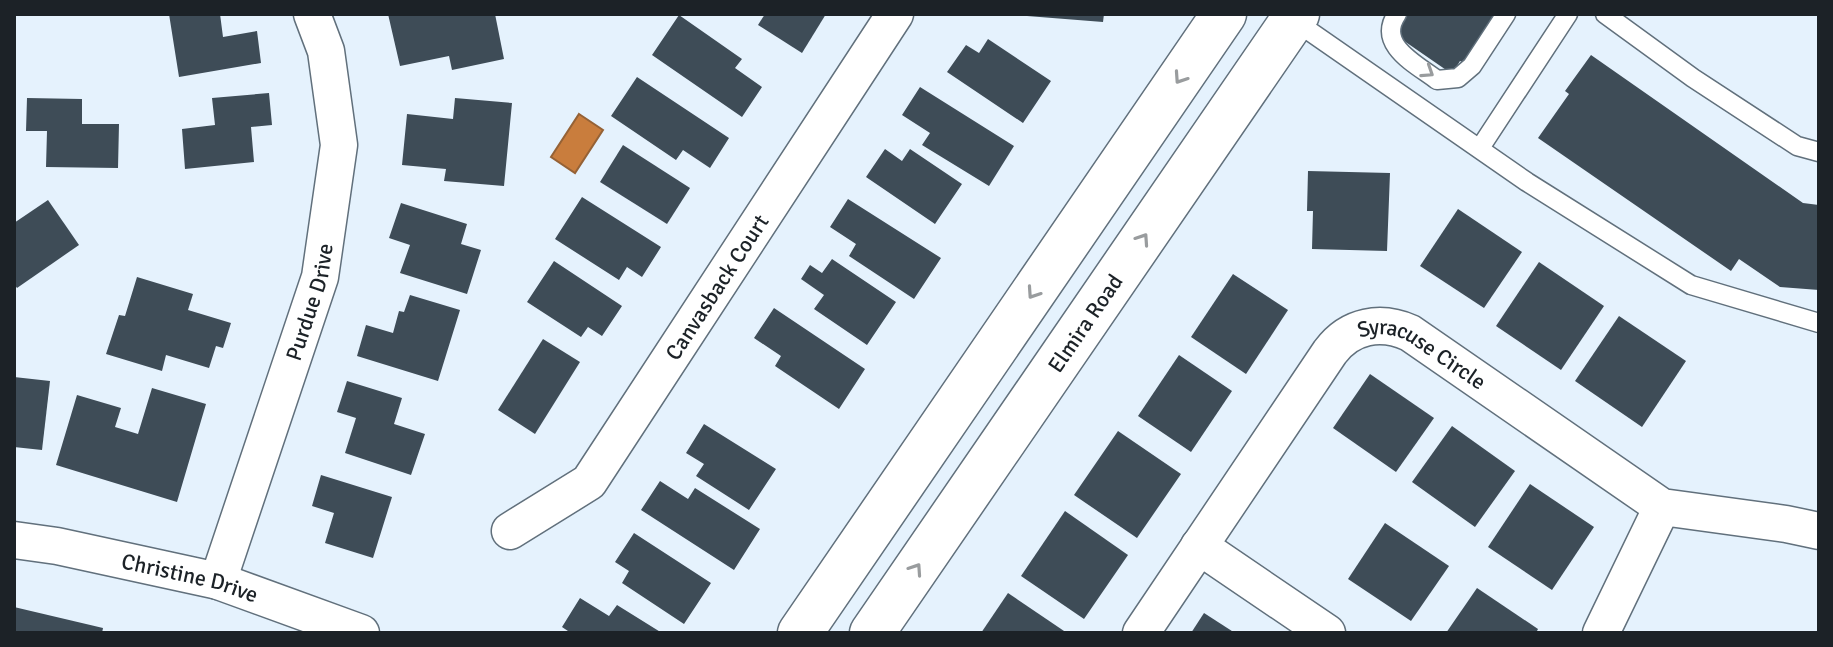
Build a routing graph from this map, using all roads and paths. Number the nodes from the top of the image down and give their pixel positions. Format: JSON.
{"nodes":[{"id":1,"x":312,"y":14,"type":"edge"},
{"id":2,"x":895,"y":14,"type":"edge"},
{"id":3,"x":1224,"y":14,"type":"edge"},
{"id":4,"x":1397,"y":14,"type":"edge"},
{"id":5,"x":1506,"y":14,"type":"edge"},
{"id":6,"x":1568,"y":14,"type":"edge"},
{"id":7,"x":1605,"y":14,"type":"edge"},
{"id":8,"x":1291,"y":15,"type":"edge"},
{"id":9,"x":1480,"y":148,"type":"junction"},
{"id":10,"x":1819,"y":152,"type":"edge"},
{"id":11,"x":1819,"y":323,"type":"edge"},
{"id":12,"x":1662,"y":507,"type":"junction"},
{"id":13,"x":510,"y":531,"type":"dead end"},
{"id":14,"x":1819,"y":531,"type":"edge"},
{"id":15,"x":866,"y":535,"type":"junction"},
{"id":16,"x":14,"y":540,"type":"edge"},
{"id":17,"x":1199,"y":546,"type":"junction"},
{"id":18,"x":218,"y":581,"type":"junction"},
{"id":19,"x":361,"y":633,"type":"edge"},
{"id":20,"x":800,"y":633,"type":"edge"},
{"id":21,"x":823,"y":633,"type":"edge"},
{"id":22,"x":872,"y":633,"type":"edge"},
{"id":23,"x":1141,"y":633,"type":"edge"},
{"id":24,"x":1327,"y":633,"type":"edge"},
{"id":25,"x":1601,"y":633,"type":"edge"}],
"edges":[{"from":1,"to":18,"type":"street","name":"Purdue Drive"},
{"from":2,"to":13,"type":"street","name":"Canvasback Court"},
{"from":3,"to":15,"type":"main road","one_way":true},
{"from":4,"to":5,"type":"lane","one_way":true},
{"from":6,"to":9,"type":"lane"},
{"from":7,"to":10,"type":"lane"},
{"from":8,"to":9,"type":"lane"},
{"from":22,"to":8,"type":"main road","name":"Elmira Road","one_way":true},
{"from":9,"to":11,"type":"lane"},
{"from":12,"to":14,"type":"street","name":"Syracuse Circle"},
{"from":12,"to":17,"type":"street","name":"Syracuse Circle"},
{"from":12,"to":25,"type":"street"},
{"from":15,"to":20,"type":"main road"},
{"from":15,"to":21,"type":"main road"},
{"from":16,"to":18,"type":"street","name":"Christine Drive"},
{"from":17,"to":23,"type":"street","name":"Syracuse Circle"},
{"from":17,"to":24,"type":"street"},
{"from":18,"to":19,"type":"street","name":"Christine Drive"}]}
